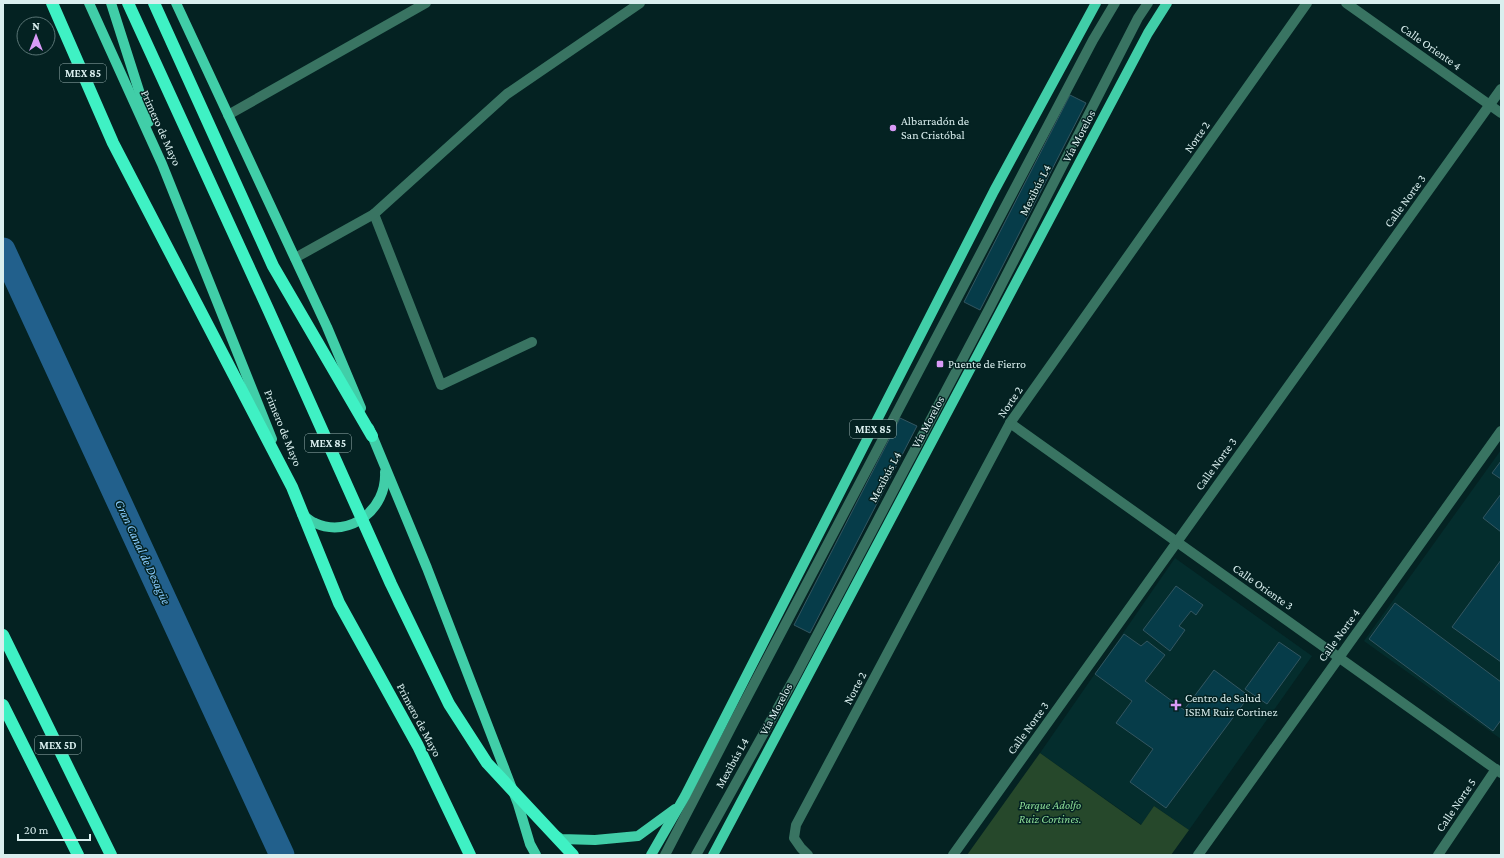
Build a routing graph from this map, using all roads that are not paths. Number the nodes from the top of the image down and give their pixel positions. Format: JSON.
{"nodes":[{"id":1,"x":52,"y":3,"type":"edge"},
{"id":2,"x":89,"y":3,"type":"edge"},
{"id":3,"x":111,"y":3,"type":"edge"},
{"id":4,"x":128,"y":3,"type":"edge"},
{"id":5,"x":154,"y":3,"type":"edge"},
{"id":6,"x":176,"y":3,"type":"edge"},
{"id":7,"x":426,"y":3,"type":"edge"},
{"id":8,"x":640,"y":3,"type":"edge"},
{"id":9,"x":1096,"y":3,"type":"edge"},
{"id":10,"x":1115,"y":3,"type":"edge"},
{"id":11,"x":1148,"y":3,"type":"edge"},
{"id":12,"x":1167,"y":3,"type":"edge"},
{"id":13,"x":1307,"y":3,"type":"edge"},
{"id":14,"x":1346,"y":3,"type":"edge"},
{"id":15,"x":1501,"y":89,"type":"edge"},
{"id":16,"x":1490,"y":105,"type":"junction"},
{"id":17,"x":1501,"y":113,"type":"edge"},
{"id":18,"x":228,"y":115,"type":"junction"},
{"id":19,"x":162,"y":164,"type":"junction"},
{"id":20,"x":374,"y":214,"type":"junction"},
{"id":21,"x":295,"y":258,"type":"junction"},
{"id":22,"x":532,"y":342,"type":"dead end"},
{"id":23,"x":1010,"y":423,"type":"junction"},
{"id":24,"x":1501,"y":431,"type":"edge"},
{"id":25,"x":372,"y":436,"type":"junction"},
{"id":26,"x":385,"y":467,"type":"junction"},
{"id":27,"x":292,"y":487,"type":"junction"},
{"id":28,"x":302,"y":514,"type":"junction"},
{"id":29,"x":1177,"y":542,"type":"junction"},
{"id":30,"x":3,"y":635,"type":"edge"},
{"id":31,"x":1339,"y":657,"type":"junction"},
{"id":32,"x":3,"y":705,"type":"edge"},
{"id":33,"x":1498,"y":771,"type":"edge"},
{"id":34,"x":518,"y":804,"type":"junction"},
{"id":35,"x":678,"y":807,"type":"junction"},
{"id":36,"x":78,"y":855,"type":"edge"},
{"id":37,"x":111,"y":855,"type":"edge"},
{"id":38,"x":470,"y":855,"type":"edge"},
{"id":39,"x":536,"y":855,"type":"edge"},
{"id":40,"x":573,"y":855,"type":"edge"},
{"id":41,"x":651,"y":855,"type":"edge"},
{"id":42,"x":666,"y":855,"type":"edge"},
{"id":43,"x":696,"y":855,"type":"edge"},
{"id":44,"x":714,"y":855,"type":"edge"},
{"id":45,"x":808,"y":855,"type":"edge"},
{"id":46,"x":953,"y":855,"type":"edge"},
{"id":47,"x":1198,"y":855,"type":"edge"},
{"id":48,"x":1438,"y":855,"type":"edge"}],
"edges":[{"from":1,"to":27,"type":"highway","number":"MEX 85"},
{"from":2,"to":19,"type":"main road","name":"Primero de Mayo"},
{"from":3,"to":19,"type":"main road"},
{"from":4,"to":40,"type":"highway","number":"MEX 85","bridge":true},
{"from":5,"to":25,"type":"highway"},
{"from":6,"to":18,"type":"main road"},
{"from":7,"to":18,"type":"street"},
{"from":8,"to":20,"type":"street"},
{"from":9,"to":35,"type":"main road","number":"MEX 85"},
{"from":10,"to":42,"type":"street","name":"Mexibús L4"},
{"from":11,"to":43,"type":"street","name":"Mexibús L4"},
{"from":12,"to":44,"type":"main road","name":"Vía Morelos"},
{"from":13,"to":23,"type":"street","name":"Norte 2"},
{"from":14,"to":16,"type":"street","name":"Calle Oriente 4"},
{"from":15,"to":16,"type":"street","name":"Calle Norte 3"},
{"from":16,"to":17,"type":"street","name":"Calle Oriente 4"},
{"from":16,"to":29,"type":"street","name":"Calle Norte 3"},
{"from":18,"to":21,"type":"main road"},
{"from":19,"to":27,"type":"main road","name":"Primero de Mayo"},
{"from":20,"to":21,"type":"street"},
{"from":20,"to":22,"type":"street"},
{"from":21,"to":25,"type":"main road"},
{"from":23,"to":29,"type":"street","name":"Calle Oriente 3"},
{"from":23,"to":45,"type":"street","name":"Norte 2"},
{"from":24,"to":31,"type":"street","name":"Calle Norte 4"},
{"from":25,"to":26,"type":"main road"},
{"from":26,"to":28,"type":"main road"},
{"from":26,"to":34,"type":"main road"},
{"from":27,"to":28,"type":"highway","name":"Primero de Mayo","number":"MEX 85"},
{"from":28,"to":38,"type":"highway","name":"Primero de Mayo","number":"MEX 85"},
{"from":29,"to":31,"type":"street","name":"Calle Oriente 3"},
{"from":29,"to":46,"type":"street","name":"Calle Norte 3"},
{"from":30,"to":37,"type":"highway","number":"MEX 5D"},
{"from":31,"to":33,"type":"street","name":"Calle Oriente 3"},
{"from":31,"to":47,"type":"street","name":"Calle Norte 4"},
{"from":32,"to":36,"type":"highway","number":"MEX 5D"},
{"from":33,"to":48,"type":"street","name":"Calle Norte 5"},
{"from":34,"to":35,"type":"main road"},
{"from":34,"to":39,"type":"main road"},
{"from":35,"to":41,"type":"main road","number":"MEX 85"}]}
